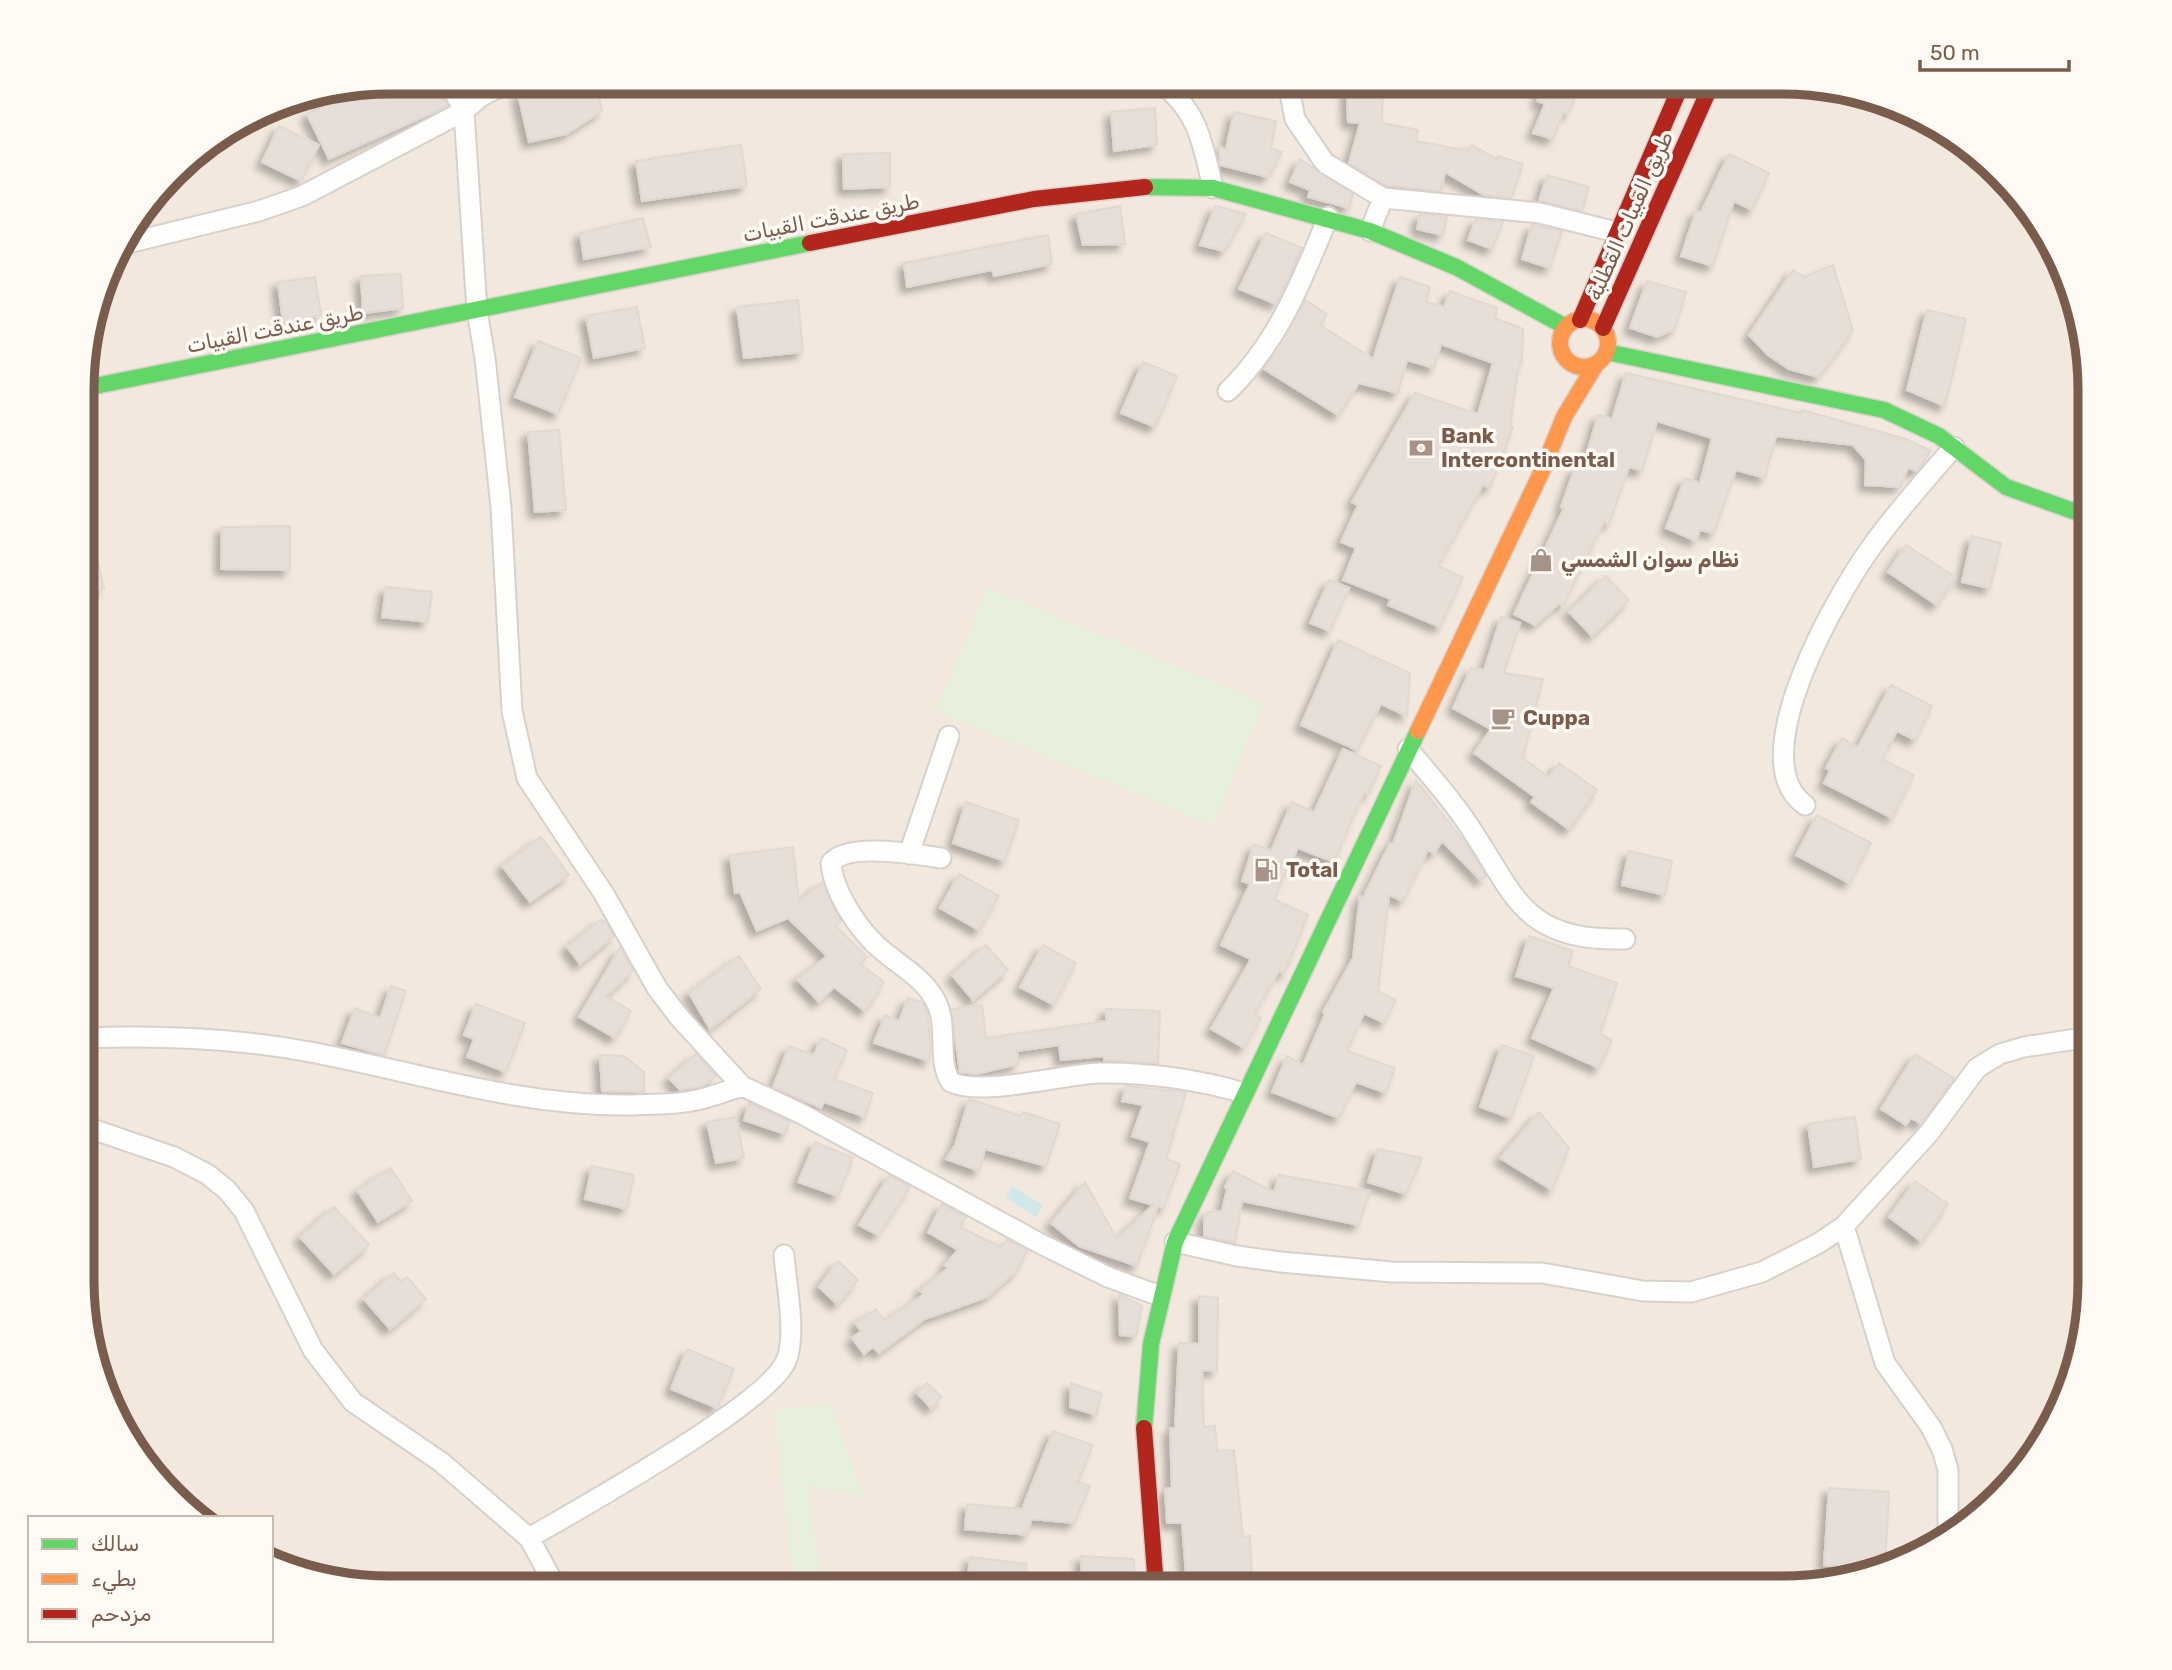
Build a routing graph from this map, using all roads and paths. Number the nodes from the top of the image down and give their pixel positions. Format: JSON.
{"nodes":[{"id":1,"x":455,"y":94,"type":"edge"},
{"id":2,"x":486,"y":94,"type":"edge"},
{"id":3,"x":1176,"y":94,"type":"edge"},
{"id":4,"x":1290,"y":94,"type":"edge"},
{"id":5,"x":1677,"y":94,"type":"edge"},
{"id":6,"x":1707,"y":94,"type":"edge"},
{"id":7,"x":464,"y":111,"type":"junction"},
{"id":8,"x":1213,"y":188,"type":"junction"},
{"id":9,"x":1383,"y":198,"type":"junction"},
{"id":10,"x":1328,"y":218,"type":"junction"},
{"id":11,"x":1370,"y":231,"type":"junction"},
{"id":12,"x":1616,"y":232,"type":"junction"},
{"id":13,"x":135,"y":242,"type":"edge"},
{"id":14,"x":477,"y":311,"type":"junction"},
{"id":15,"x":1573,"y":323,"type":"junction"},
{"id":16,"x":1603,"y":328,"type":"junction"},
{"id":17,"x":1602,"y":358,"type":"junction"},
{"id":18,"x":1566,"y":359,"type":"junction"},
{"id":19,"x":94,"y":386,"type":"edge"},
{"id":20,"x":1228,"y":391,"type":"dead end"},
{"id":21,"x":1564,"y":417,"type":"junction"},
{"id":22,"x":1954,"y":447,"type":"junction"},
{"id":23,"x":2078,"y":513,"type":"edge"},
{"id":24,"x":950,"y":736,"type":"dead end"},
{"id":25,"x":1408,"y":749,"type":"junction"},
{"id":26,"x":1805,"y":805,"type":"dead end"},
{"id":27,"x":909,"y":854,"type":"junction"},
{"id":28,"x":941,"y":858,"type":"dead end"},
{"id":29,"x":1625,"y":939,"type":"dead end"},
{"id":30,"x":94,"y":1038,"type":"edge"},
{"id":31,"x":2078,"y":1039,"type":"edge"},
{"id":32,"x":742,"y":1086,"type":"junction"},
{"id":33,"x":1244,"y":1093,"type":"junction"},
{"id":34,"x":94,"y":1130,"type":"edge"},
{"id":35,"x":1844,"y":1226,"type":"junction"},
{"id":36,"x":1175,"y":1242,"type":"junction"},
{"id":37,"x":784,"y":1255,"type":"dead end"},
{"id":38,"x":1160,"y":1296,"type":"junction"},
{"id":39,"x":1948,"y":1524,"type":"edge"},
{"id":40,"x":529,"y":1538,"type":"junction"},
{"id":41,"x":550,"y":1576,"type":"edge"},
{"id":42,"x":1155,"y":1576,"type":"edge"}],
"edges":[{"from":1,"to":7,"type":"street"},
{"from":2,"to":7,"type":"street"},
{"from":3,"to":8,"type":"street"},
{"from":4,"to":9,"type":"street"},
{"from":5,"to":12,"type":"main road"},
{"from":6,"to":16,"type":"main road","name":"طريق القبيات القطلبة"},
{"from":7,"to":13,"type":"street"},
{"from":7,"to":14,"type":"street"},
{"from":8,"to":10,"type":"main road","name":"طريق عندقت القبيات"},
{"from":8,"to":14,"type":"main road","name":"طريق عندقت القبيات"},
{"from":9,"to":11,"type":"street"},
{"from":9,"to":12,"type":"street"},
{"from":10,"to":11,"type":"main road","name":"طريق عندقت القبيات"},
{"from":10,"to":20,"type":"street"},
{"from":11,"to":15,"type":"main road","name":"طريق عندقت القبيات"},
{"from":12,"to":15,"type":"main road"},
{"from":14,"to":19,"type":"main road","name":"طريق عندقت القبيات"},
{"from":14,"to":32,"type":"street"},
{"from":15,"to":16,"type":"main road"},
{"from":15,"to":18,"type":"main road"},
{"from":16,"to":17,"type":"main road"},
{"from":17,"to":18,"type":"main road"},
{"from":17,"to":21,"type":"main road"},
{"from":17,"to":22,"type":"main road"},
{"from":18,"to":21,"type":"main road"},
{"from":21,"to":25,"type":"main road"},
{"from":22,"to":23,"type":"main road"},
{"from":22,"to":26,"type":"street"},
{"from":24,"to":27,"type":"street"},
{"from":25,"to":29,"type":"street"},
{"from":25,"to":33,"type":"main road"},
{"from":27,"to":28,"type":"street"},
{"from":27,"to":33,"type":"street"},
{"from":30,"to":32,"type":"street"},
{"from":31,"to":35,"type":"street"},
{"from":32,"to":38,"type":"street"},
{"from":33,"to":36,"type":"main road"},
{"from":34,"to":40,"type":"street"},
{"from":35,"to":36,"type":"street"},
{"from":35,"to":39,"type":"street"},
{"from":36,"to":38,"type":"main road"},
{"from":37,"to":40,"type":"street"},
{"from":38,"to":42,"type":"main road"},
{"from":40,"to":41,"type":"street"}]}
